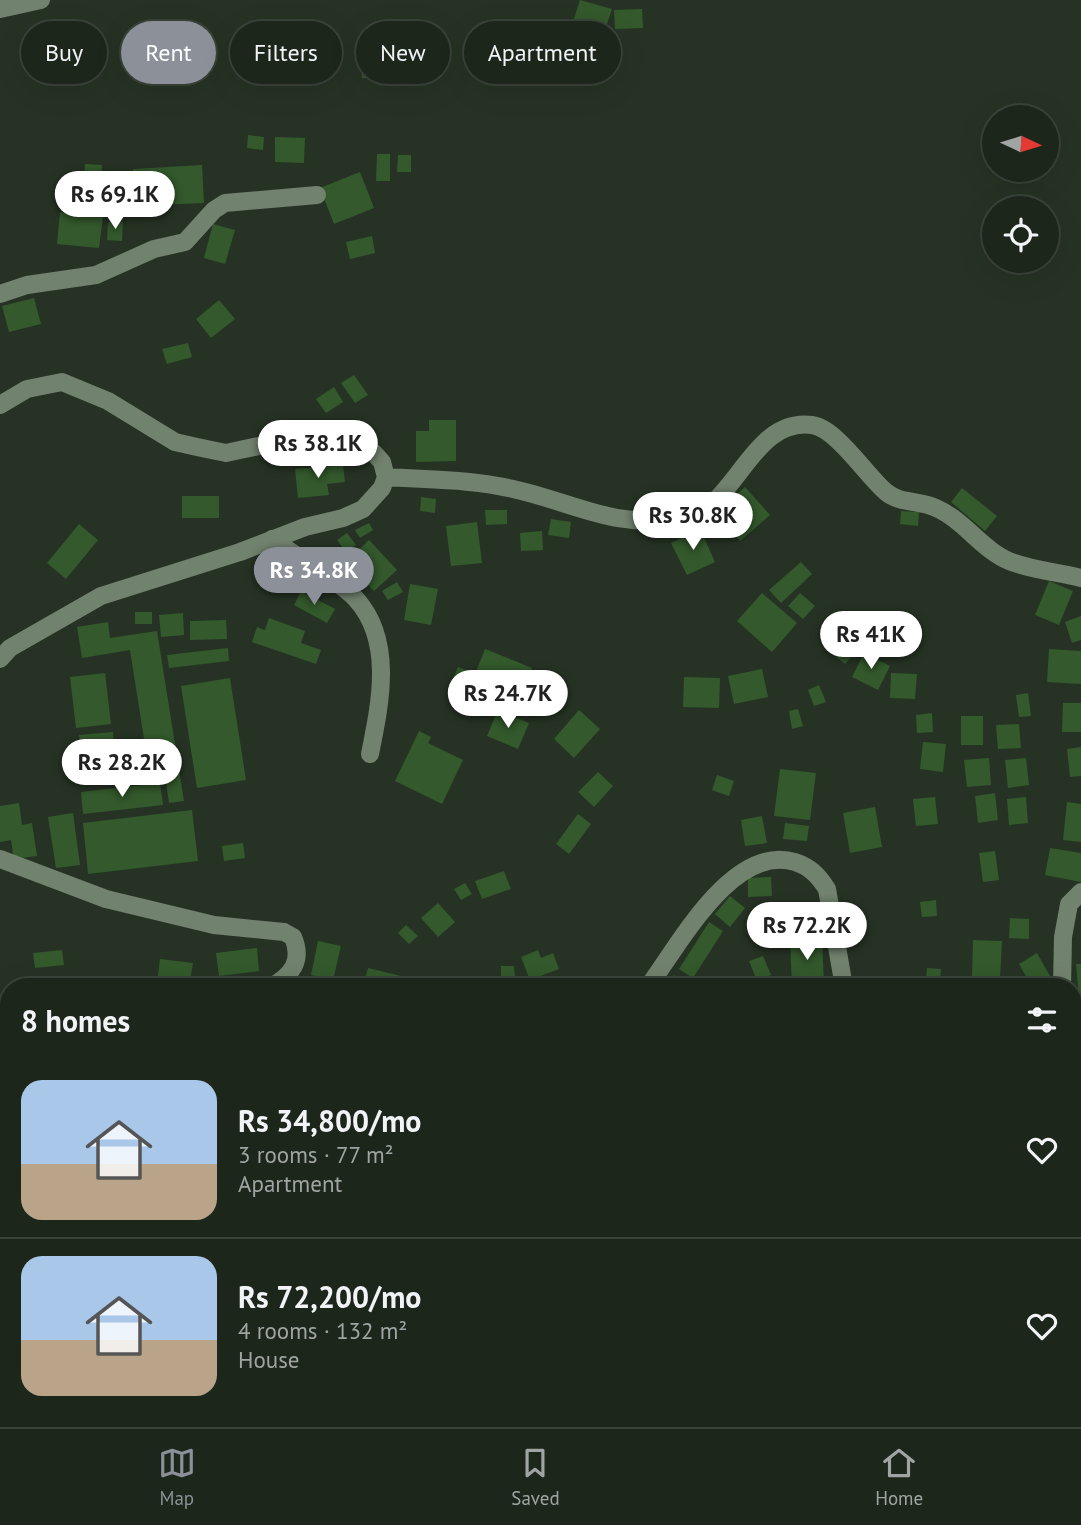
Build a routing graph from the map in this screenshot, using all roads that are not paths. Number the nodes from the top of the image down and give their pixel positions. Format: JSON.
{"nodes":[{"id":1,"x":41,"y":0,"type":"edge"},
{"id":2,"x":23,"y":2,"type":"edge"},
{"id":3,"x":0,"y":9,"type":"edge"},
{"id":4,"x":317,"y":195,"type":"dead end"},
{"id":5,"x":0,"y":283,"type":"edge"},
{"id":6,"x":27,"y":285,"type":"junction"},
{"id":7,"x":0,"y":294,"type":"edge"},
{"id":8,"x":0,"y":405,"type":"edge"},
{"id":9,"x":386,"y":477,"type":"junction"},
{"id":10,"x":272,"y":539,"type":"junction"},
{"id":11,"x":1081,"y":578,"type":"edge"},
{"id":12,"x":0,"y":659,"type":"edge"},
{"id":13,"x":370,"y":754,"type":"dead end"},
{"id":14,"x":0,"y":859,"type":"edge"},
{"id":15,"x":1081,"y":892,"type":"edge"},
{"id":16,"x":286,"y":978,"type":"edge"},
{"id":17,"x":655,"y":978,"type":"edge"},
{"id":18,"x":842,"y":978,"type":"edge"},
{"id":19,"x":1062,"y":978,"type":"edge"}],
"edges":[{"from":1,"to":2,"type":"street"},
{"from":2,"to":3,"type":"street"},
{"from":4,"to":6,"type":"street"},
{"from":5,"to":6,"type":"street"},
{"from":6,"to":7,"type":"street"},
{"from":8,"to":9,"type":"street"},
{"from":9,"to":10,"type":"street"},
{"from":9,"to":11,"type":"street"},
{"from":10,"to":12,"type":"street"},
{"from":10,"to":13,"type":"street"},
{"from":14,"to":16,"type":"street"},
{"from":15,"to":19,"type":"street"},
{"from":17,"to":18,"type":"street"}]}
